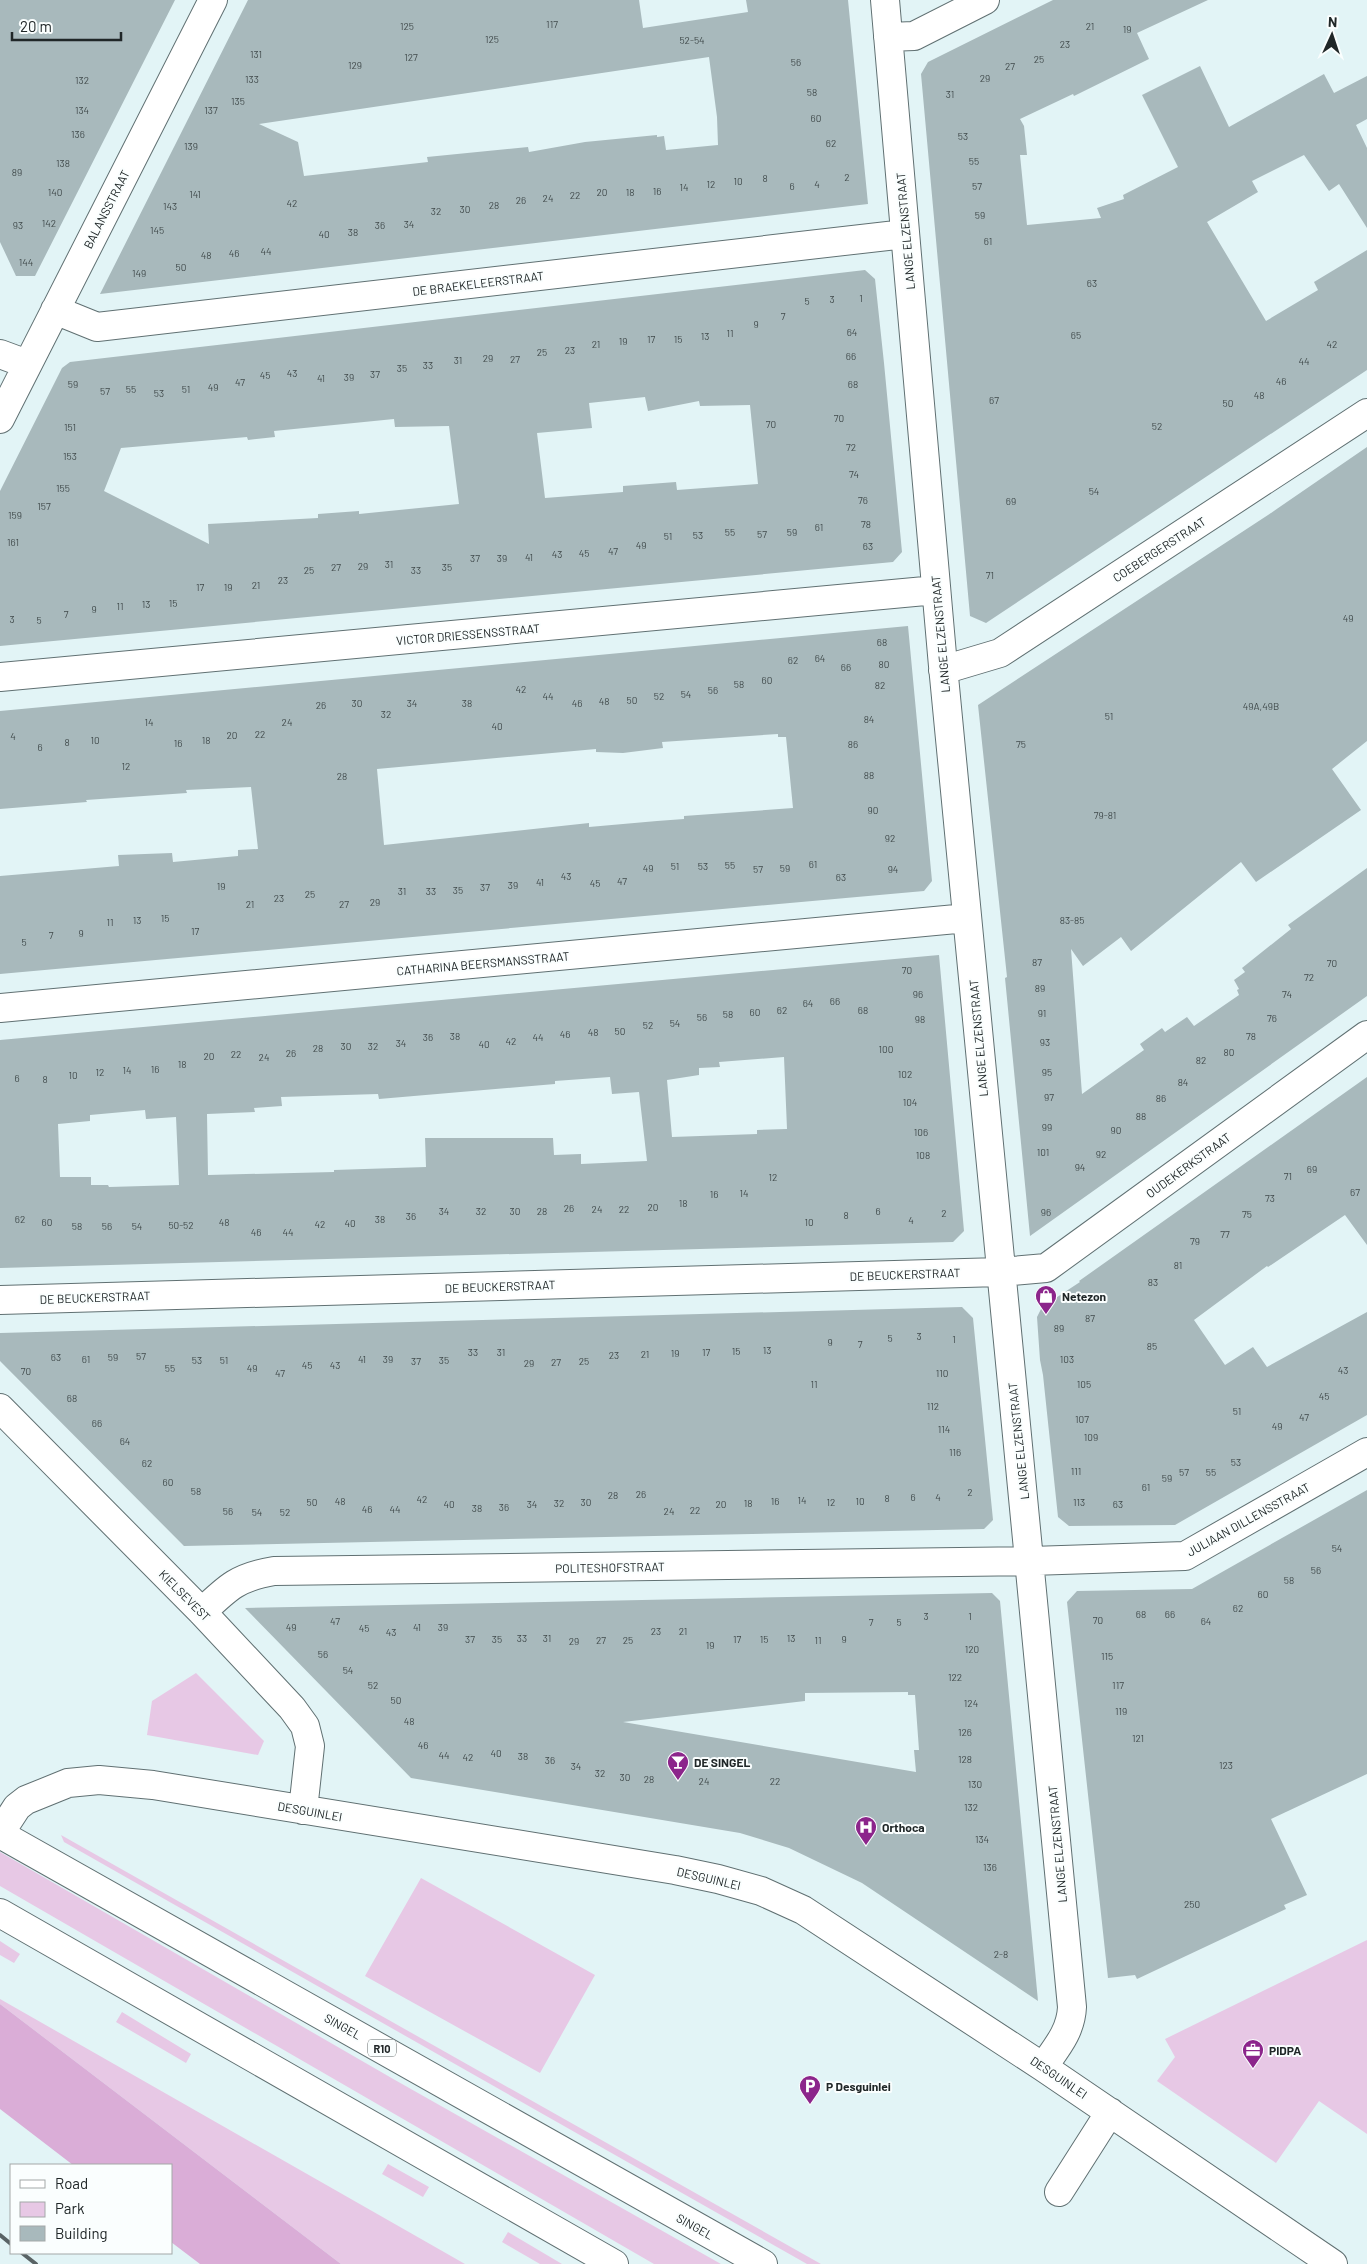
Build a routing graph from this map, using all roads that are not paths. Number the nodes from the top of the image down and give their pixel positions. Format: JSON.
{"nodes":[{"id":1,"x":213,"y":0,"type":"edge"},
{"id":2,"x":885,"y":0,"type":"edge"},
{"id":3,"x":985,"y":0,"type":"edge"},
{"id":4,"x":888,"y":37,"type":"junction"},
{"id":5,"x":905,"y":234,"type":"junction"},
{"id":6,"x":55,"y":310,"type":"junction"},
{"id":7,"x":0,"y":354,"type":"edge"},
{"id":8,"x":27,"y":364,"type":"junction"},
{"id":9,"x":1367,"y":413,"type":"edge"},
{"id":10,"x":0,"y":419,"type":"edge"},
{"id":11,"x":936,"y":590,"type":"junction"},
{"id":12,"x":943,"y":670,"type":"junction"},
{"id":13,"x":0,"y":677,"type":"edge"},
{"id":14,"x":967,"y":918,"type":"junction"},
{"id":15,"x":0,"y":1008,"type":"edge"},
{"id":16,"x":1367,"y":1035,"type":"edge"},
{"id":17,"x":1000,"y":1272,"type":"junction"},
{"id":18,"x":0,"y":1300,"type":"edge"},
{"id":19,"x":0,"y":1408,"type":"edge"},
{"id":20,"x":1367,"y":1452,"type":"edge"},
{"id":21,"x":1031,"y":1561,"type":"junction"},
{"id":22,"x":202,"y":1612,"type":"junction"},
{"id":23,"x":304,"y":1810,"type":"junction"},
{"id":24,"x":0,"y":1833,"type":"edge"},
{"id":25,"x":0,"y":1913,"type":"edge"},
{"id":26,"x":1043,"y":2067,"type":"junction"},
{"id":27,"x":1110,"y":2112,"type":"junction"},
{"id":28,"x":1059,"y":2192,"type":"dead end"},
{"id":29,"x":614,"y":2264,"type":"edge"},
{"id":30,"x":763,"y":2264,"type":"edge"},
{"id":31,"x":1333,"y":2264,"type":"edge"}],
"edges":[{"from":1,"to":6,"type":"street","name":"BALANSSTRAAT"},
{"from":2,"to":4,"type":"street","name":"LANGE ELZENSTRAAT"},
{"from":3,"to":4,"type":"street"},
{"from":4,"to":5,"type":"street","name":"LANGE ELZENSTRAAT"},
{"from":5,"to":6,"type":"street","name":"DE BRAEKELEERSTRAAT"},
{"from":5,"to":11,"type":"street","name":"LANGE ELZENSTRAAT"},
{"from":6,"to":8,"type":"street","name":"BALANSSTRAAT"},
{"from":7,"to":8,"type":"street"},
{"from":8,"to":10,"type":"street","name":"BALANSSTRAAT"},
{"from":9,"to":12,"type":"street","name":"COEBERGERSTRAAT"},
{"from":11,"to":12,"type":"street","name":"LANGE ELZENSTRAAT"},
{"from":11,"to":13,"type":"street","name":"VICTOR DRIESSENSSTRAAT"},
{"from":12,"to":14,"type":"street","name":"LANGE ELZENSTRAAT"},
{"from":14,"to":15,"type":"street","name":"CATHARINA BEERSMANSSTRAAT"},
{"from":14,"to":17,"type":"street","name":"LANGE ELZENSTRAAT"},
{"from":16,"to":17,"type":"street","name":"OUDEKERKSTRAAT"},
{"from":17,"to":18,"type":"street","name":"DE BEUCKERSTRAAT"},
{"from":17,"to":21,"type":"street","name":"LANGE ELZENSTRAAT"},
{"from":19,"to":22,"type":"street","name":"KIELSEVEST"},
{"from":20,"to":21,"type":"street","name":"JULIAAN DILLENSSTRAAT"},
{"from":21,"to":22,"type":"street","name":"POLITESHOFSTRAAT"},
{"from":21,"to":26,"type":"street","name":"LANGE ELZENSTRAAT"},
{"from":22,"to":23,"type":"street","name":"KIELSEVEST"},
{"from":23,"to":24,"type":"street","name":"DESGUINLEI"},
{"from":23,"to":26,"type":"street","name":"DESGUINLEI"},
{"from":24,"to":30,"type":"street","name":"SINGEL","number":"R10"},
{"from":25,"to":29,"type":"street"},
{"from":26,"to":27,"type":"street","name":"DESGUINLEI"},
{"from":27,"to":28,"type":"street"},
{"from":27,"to":31,"type":"street","name":"DESGUINLEI"}]}
